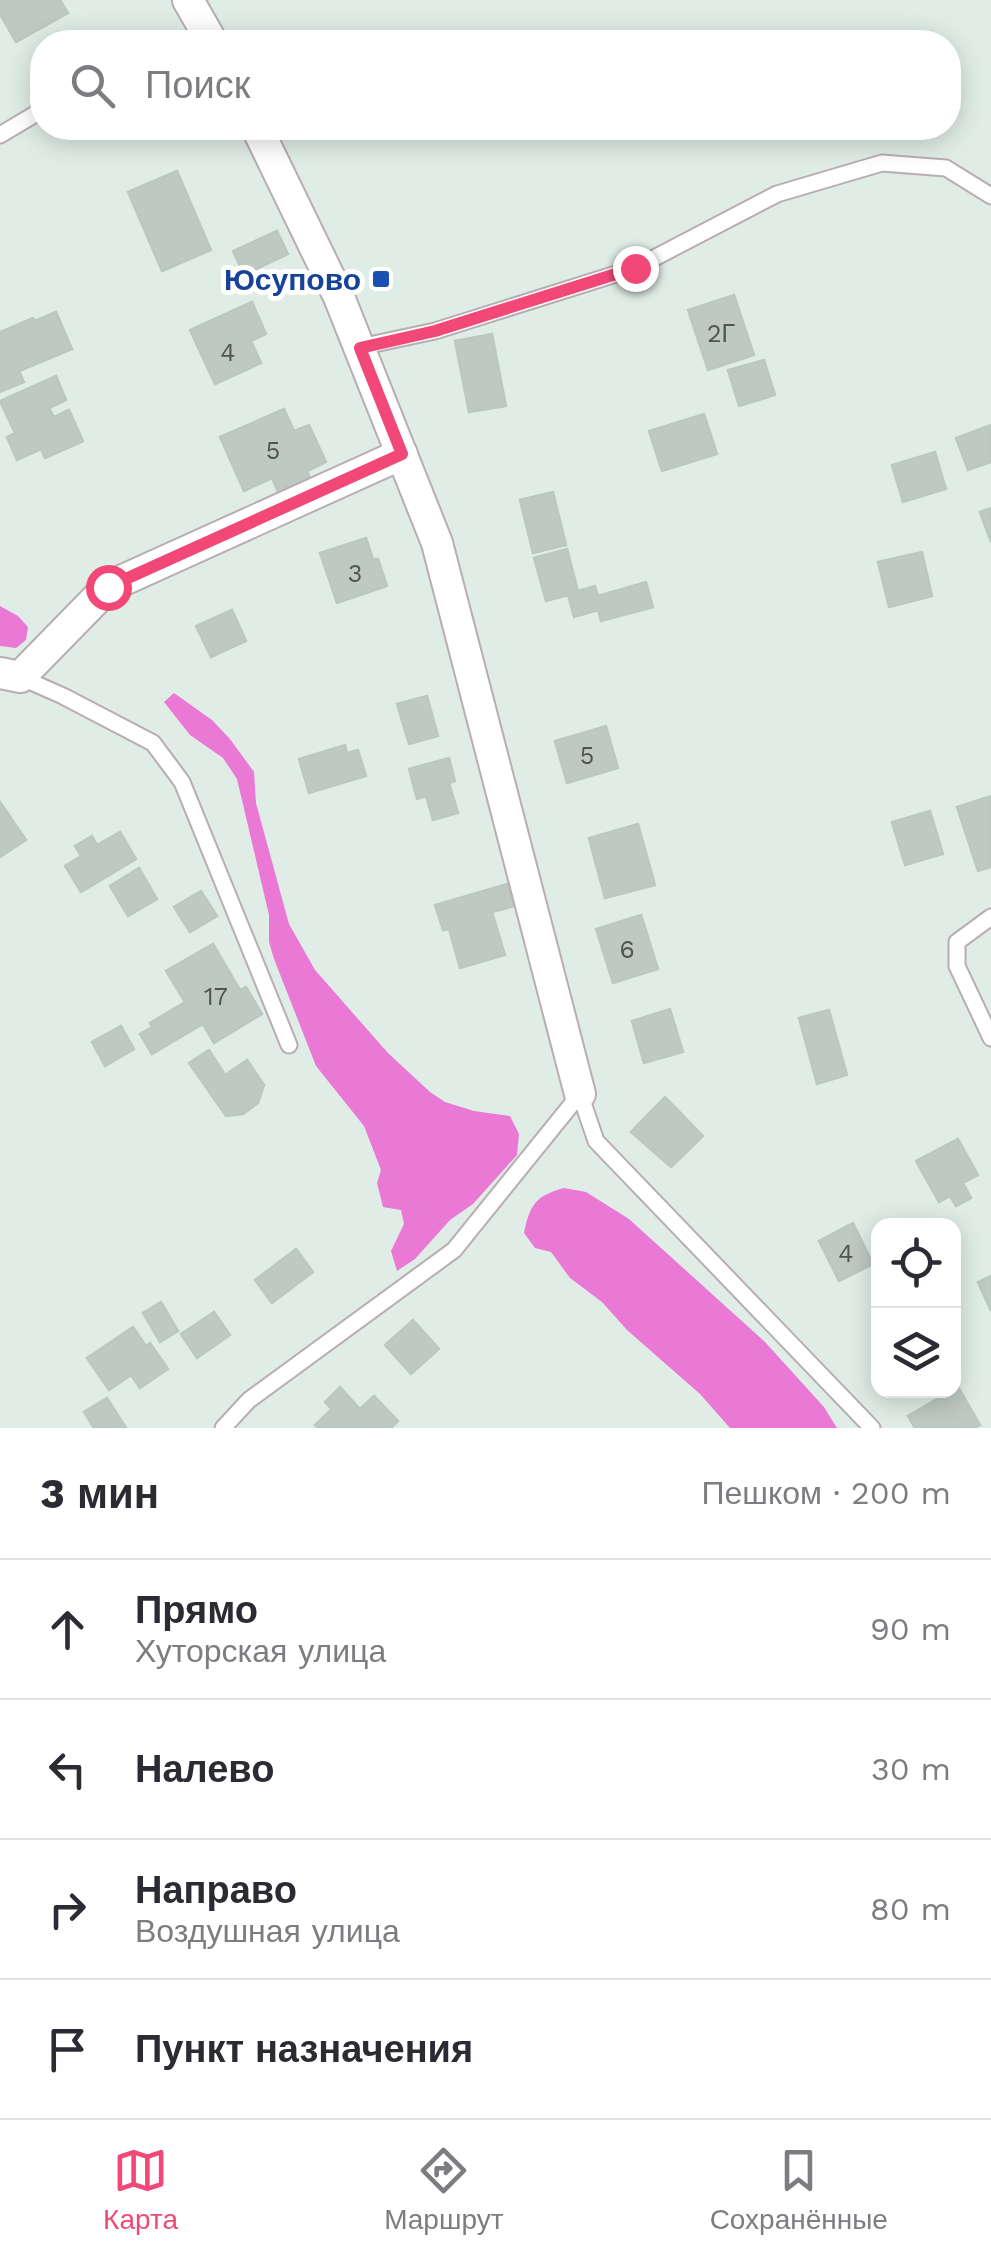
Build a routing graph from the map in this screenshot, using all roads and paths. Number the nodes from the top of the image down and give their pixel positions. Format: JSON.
{"nodes":[{"id":1,"x":188,"y":0,"type":"edge"},
{"id":2,"x":202,"y":30,"type":"edge"},
{"id":3,"x":30,"y":117,"type":"edge"},
{"id":4,"x":0,"y":136,"type":"edge"},
{"id":5,"x":264,"y":140,"type":"edge"},
{"id":6,"x":991,"y":196,"type":"edge"},
{"id":7,"x":360,"y":348,"type":"junction"},
{"id":8,"x":402,"y":454,"type":"junction"},
{"id":9,"x":10,"y":675,"type":"edge"},
{"id":10,"x":991,"y":917,"type":"edge"},
{"id":11,"x":991,"y":1038,"type":"edge"},
{"id":12,"x":289,"y":1044,"type":"dead end"},
{"id":13,"x":580,"y":1094,"type":"junction"},
{"id":14,"x":223,"y":1428,"type":"edge"},
{"id":15,"x":872,"y":1428,"type":"edge"}],
"edges":[{"from":1,"to":2,"type":"street"},
{"from":3,"to":4,"type":"lane"},
{"from":5,"to":7,"type":"street"},
{"from":6,"to":7,"type":"lane"},
{"from":7,"to":8,"type":"street"},
{"from":8,"to":9,"type":"street"},
{"from":8,"to":13,"type":"street"},
{"from":9,"to":12,"type":"lane"},
{"from":10,"to":11,"type":"lane"},
{"from":13,"to":14,"type":"lane"},
{"from":13,"to":15,"type":"lane"}]}
